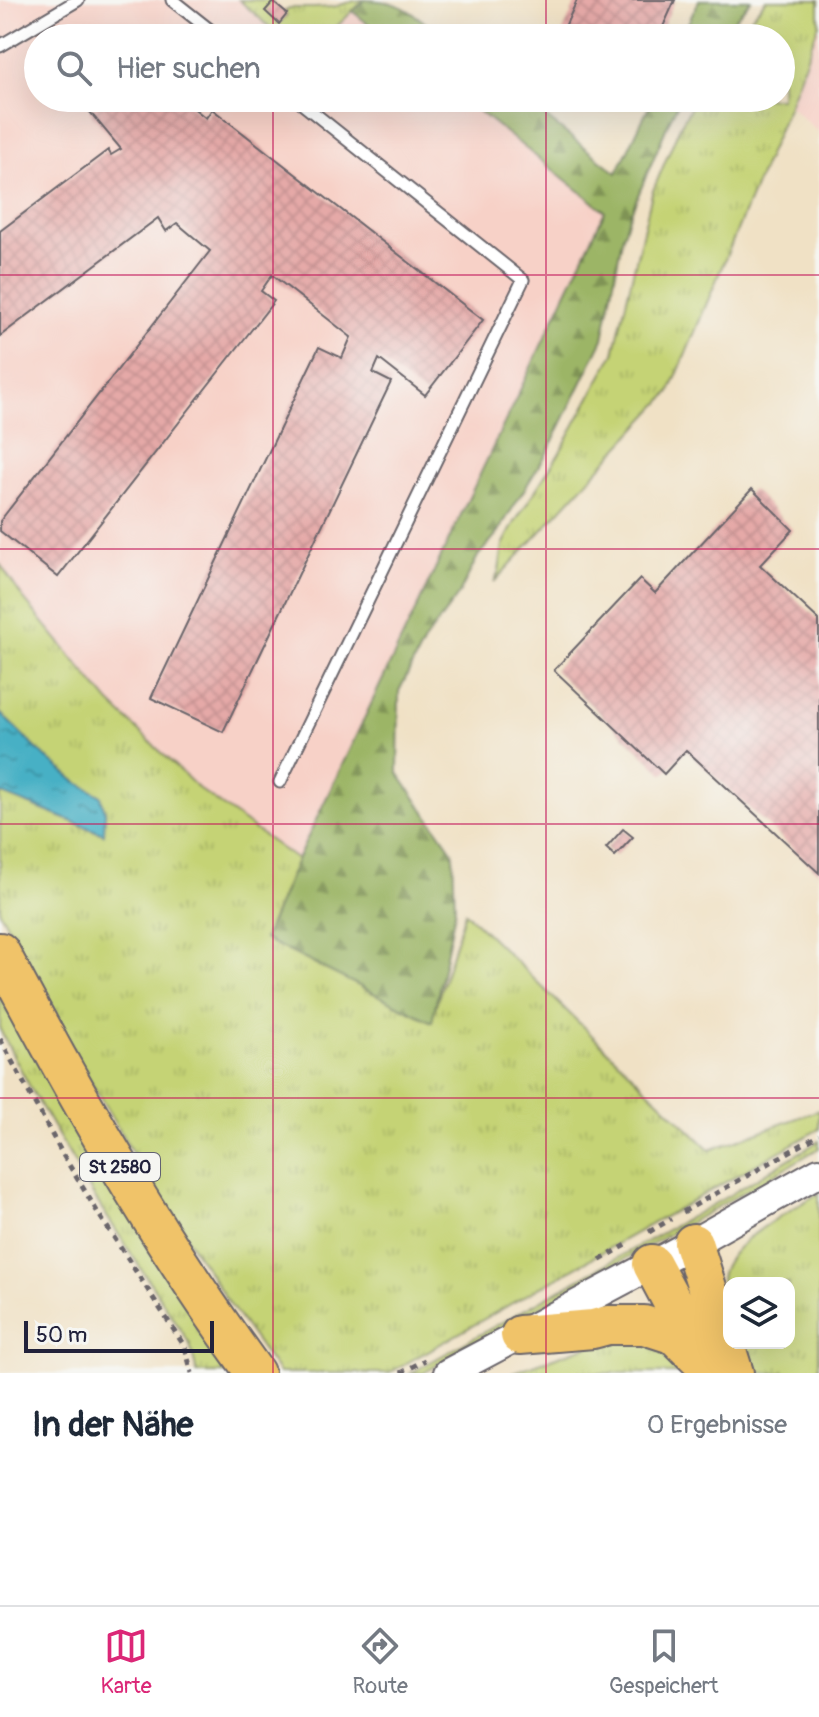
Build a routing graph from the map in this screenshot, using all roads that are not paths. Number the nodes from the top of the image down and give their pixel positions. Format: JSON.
{"nodes":[{"id":1,"x":78,"y":0,"type":"edge"},
{"id":2,"x":172,"y":0,"type":"edge"},
{"id":3,"x":37,"y":24,"type":"edge"},
{"id":4,"x":202,"y":24,"type":"edge"},
{"id":5,"x":24,"y":32,"type":"edge"},
{"id":6,"x":0,"y":46,"type":"edge"},
{"id":7,"x":313,"y":112,"type":"edge"},
{"id":8,"x":280,"y":782,"type":"dead end"},
{"id":9,"x":0,"y":952,"type":"edge"},
{"id":10,"x":819,"y":1172,"type":"edge"},
{"id":11,"x":693,"y":1243,"type":"junction"},
{"id":12,"x":642,"y":1247,"type":"junction"},
{"id":13,"x":520,"y":1335,"type":"junction"},
{"id":14,"x":438,"y":1365,"type":"edge"},
{"id":15,"x":717,"y":1369,"type":"edge"},
{"id":16,"x":255,"y":1373,"type":"edge"}],
"edges":[{"from":1,"to":3,"type":"lane"},
{"from":2,"to":4,"type":"lane"},
{"from":5,"to":6,"type":"lane"},
{"from":7,"to":8,"type":"lane"},
{"from":9,"to":16,"type":"highway","number":"St 2580"},
{"from":10,"to":11,"type":"street"},
{"from":11,"to":12,"type":"street"},
{"from":11,"to":15,"type":"highway"},
{"from":12,"to":13,"type":"street"},
{"from":12,"to":15,"type":"highway"},
{"from":13,"to":14,"type":"street"},
{"from":13,"to":15,"type":"highway"}]}
